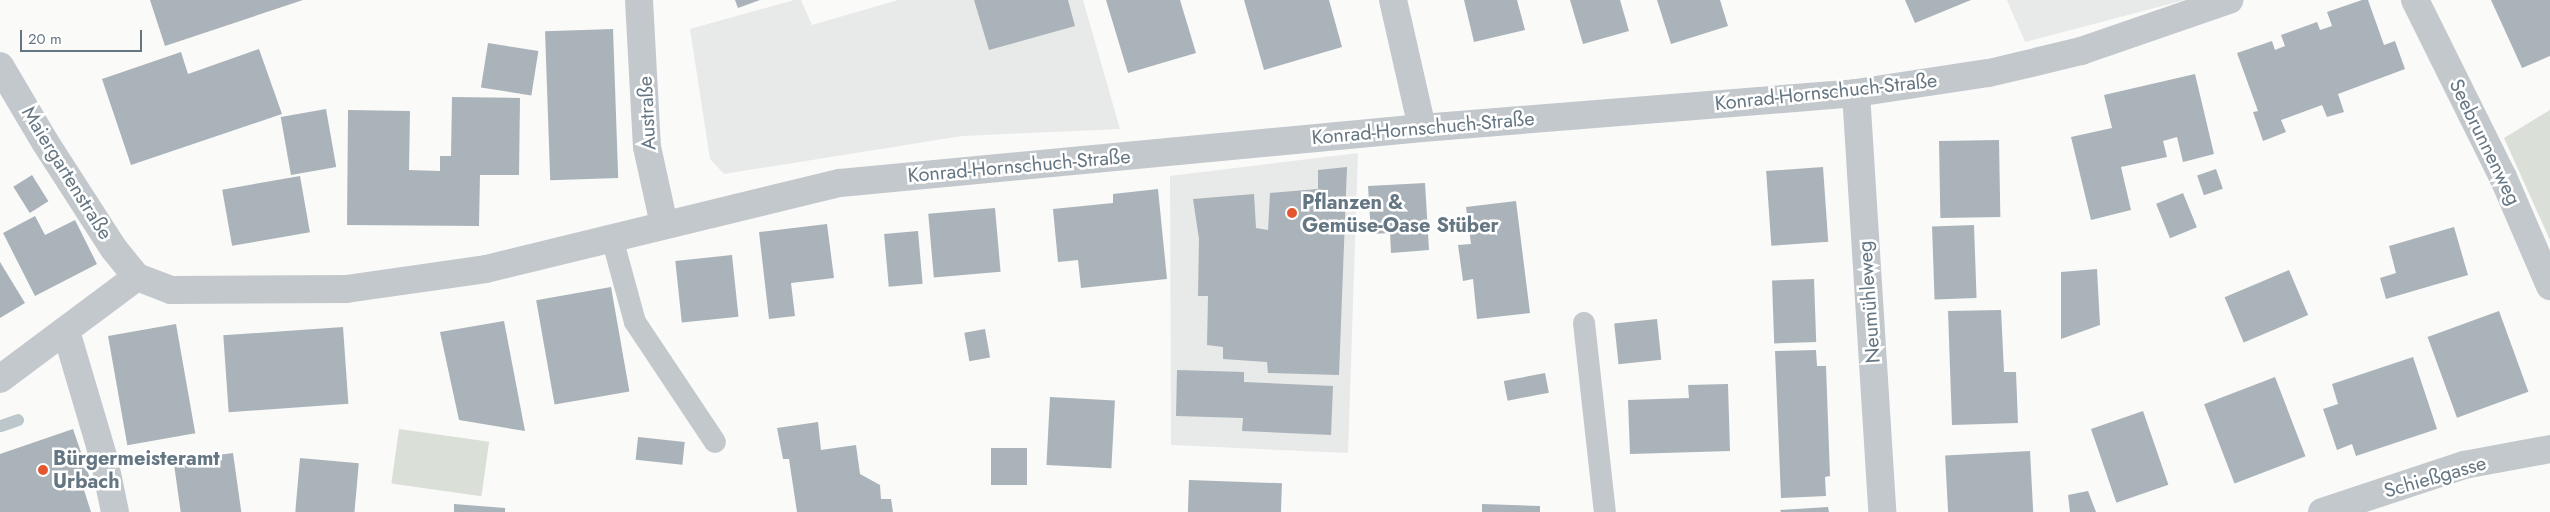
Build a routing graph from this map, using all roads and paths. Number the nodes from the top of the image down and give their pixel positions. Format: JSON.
{"nodes":[{"id":1,"x":639,"y":0,"type":"edge"},
{"id":2,"x":1393,"y":0,"type":"edge"},
{"id":3,"x":2415,"y":0,"type":"edge"},
{"id":4,"x":2223,"y":2,"type":"edge"},
{"id":5,"x":0,"y":66,"type":"edge"},
{"id":6,"x":1856,"y":93,"type":"junction"},
{"id":7,"x":1422,"y":128,"type":"junction"},
{"id":8,"x":664,"y":224,"type":"junction"},
{"id":9,"x":612,"y":238,"type":"junction"},
{"id":10,"x":137,"y":278,"type":"junction"},
{"id":11,"x":2550,"y":286,"type":"edge"},
{"id":12,"x":1584,"y":323,"type":"dead end"},
{"id":13,"x":66,"y":332,"type":"junction"},
{"id":14,"x":0,"y":379,"type":"edge"},
{"id":15,"x":714,"y":442,"type":"dead end"},
{"id":16,"x":2550,"y":449,"type":"edge"},
{"id":17,"x":116,"y":512,"type":"edge"},
{"id":18,"x":1605,"y":512,"type":"edge"},
{"id":19,"x":1882,"y":512,"type":"edge"},
{"id":20,"x":2322,"y":512,"type":"edge"}],
"edges":[{"from":1,"to":8,"type":"street","name":"Austraße"},
{"from":2,"to":7,"type":"street"},
{"from":3,"to":11,"type":"street","name":"Seebrunnenweg"},
{"from":4,"to":6,"type":"street","name":"Konrad-Hornschuch-Straße"},
{"from":5,"to":10,"type":"street","name":"Maiergartenstraße"},
{"from":6,"to":7,"type":"street","name":"Konrad-Hornschuch-Straße"},
{"from":6,"to":19,"type":"street","name":"Neumühleweg"},
{"from":7,"to":8,"type":"street","name":"Konrad-Hornschuch-Straße"},
{"from":8,"to":9,"type":"street","name":"Konrad-Hornschuch-Straße"},
{"from":9,"to":10,"type":"street","name":"Konrad-Hornschuch-Straße"},
{"from":9,"to":15,"type":"lane"},
{"from":10,"to":13,"type":"street"},
{"from":12,"to":18,"type":"lane"},
{"from":13,"to":14,"type":"street"},
{"from":13,"to":17,"type":"street"},
{"from":16,"to":20,"type":"street","name":"Schießgasse"}]}
